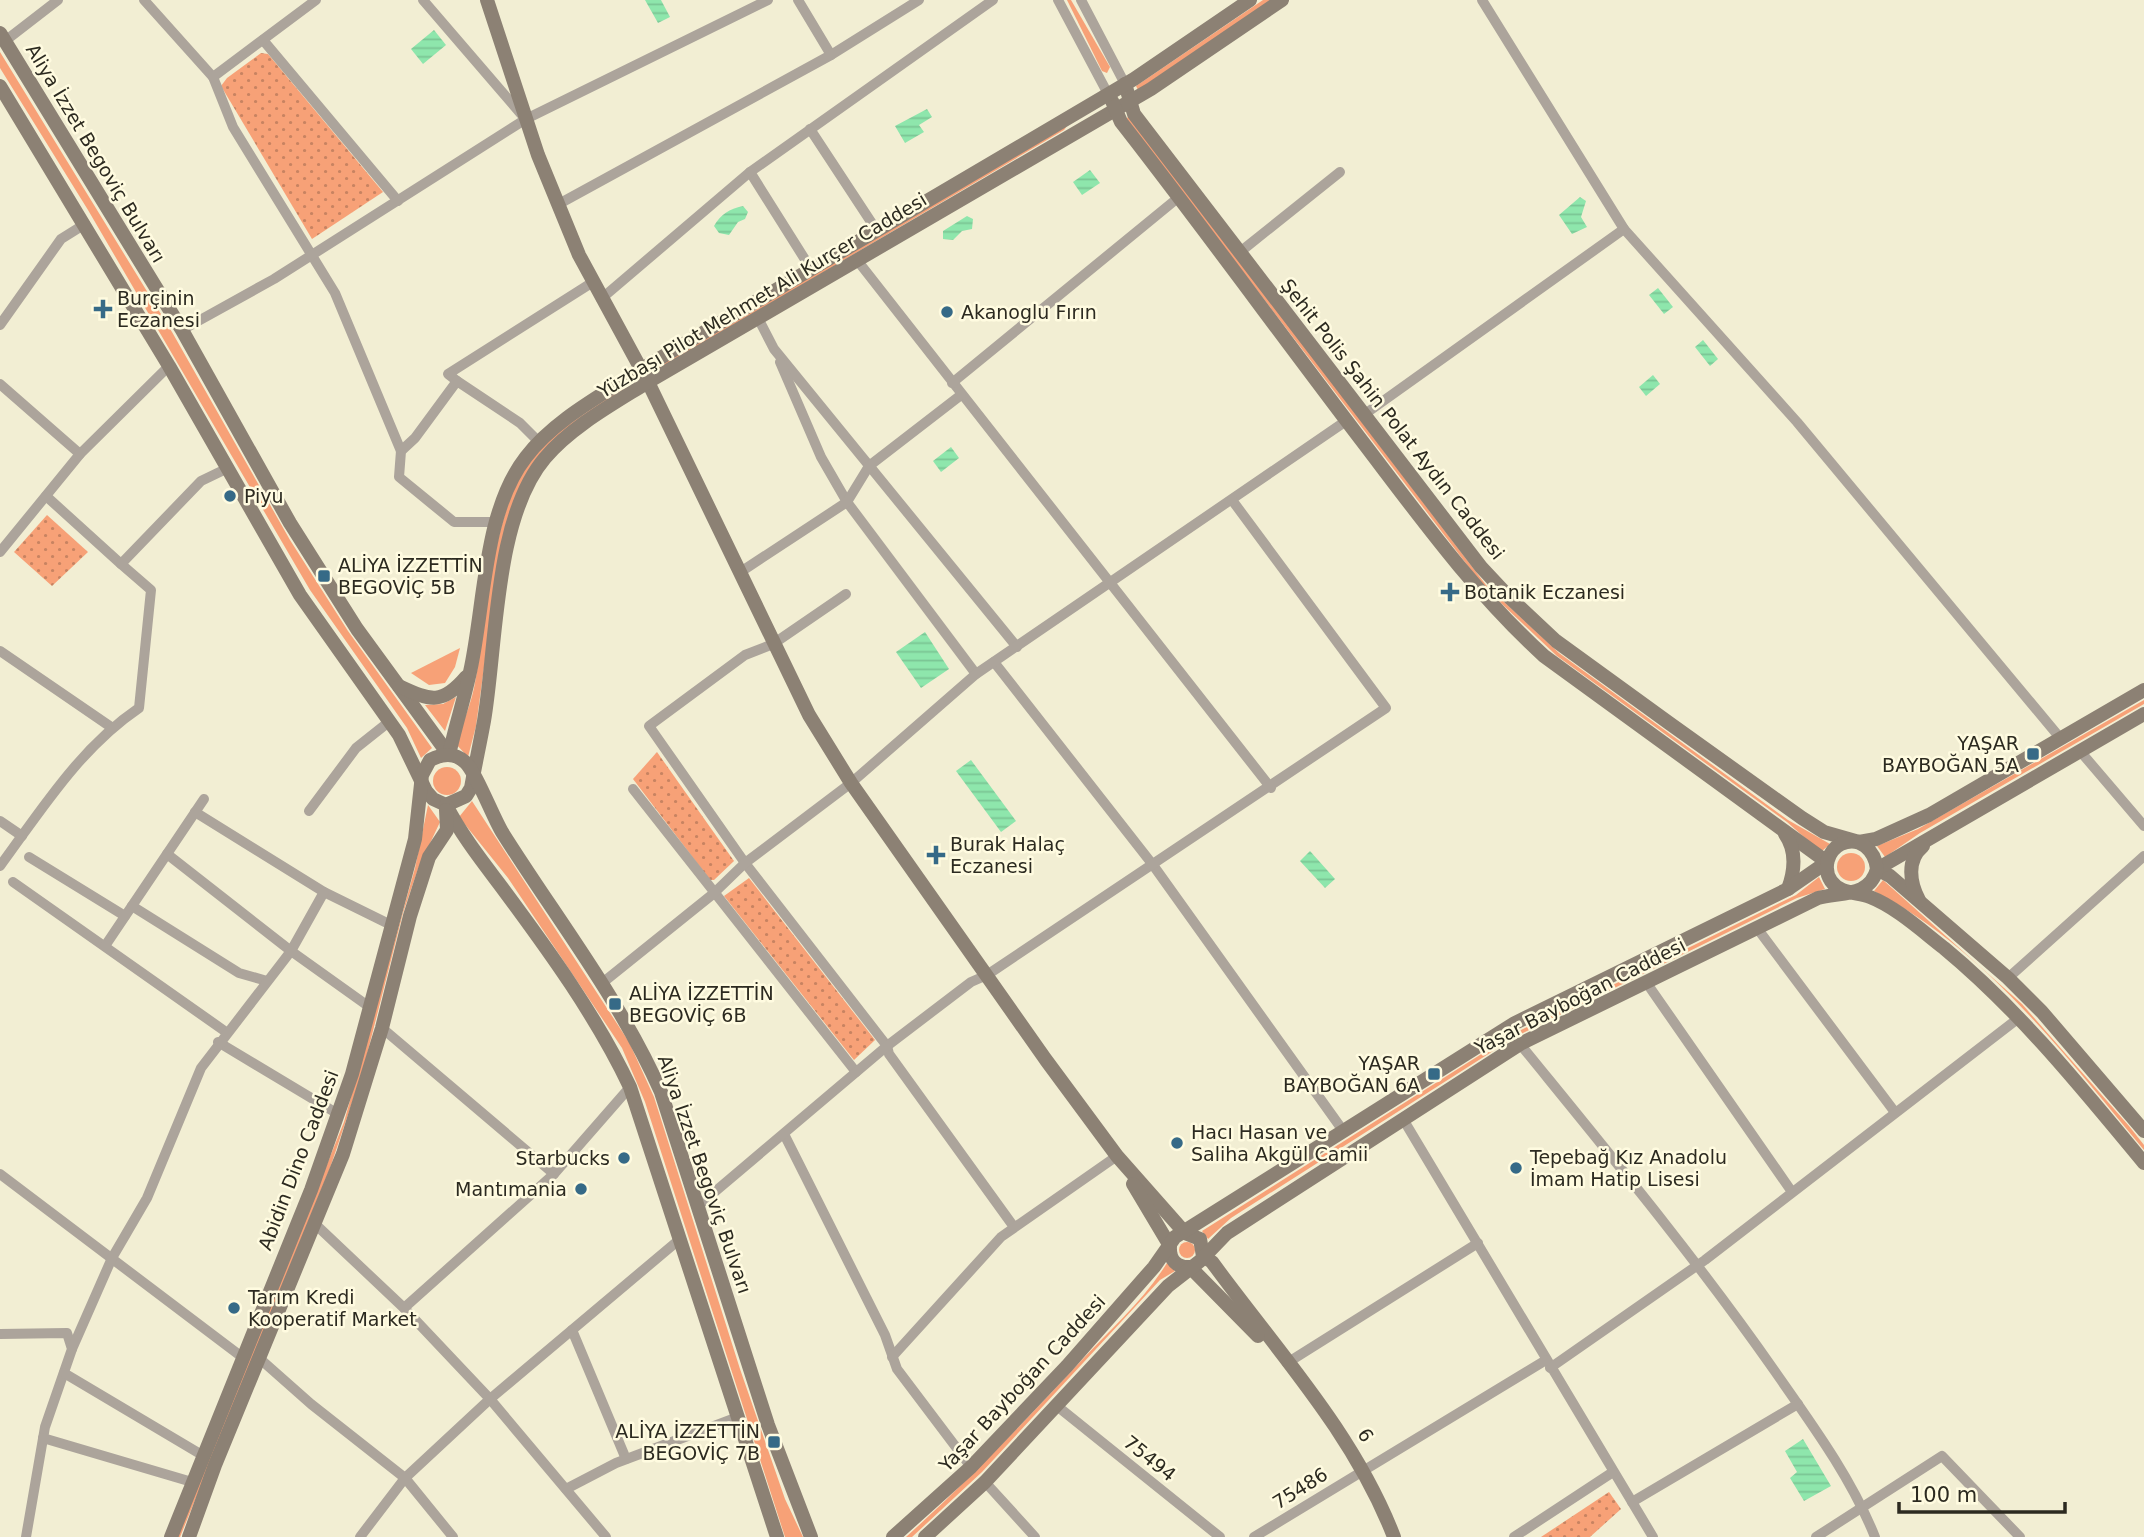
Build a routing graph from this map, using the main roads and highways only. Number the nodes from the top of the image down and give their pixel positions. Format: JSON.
{"nodes":[{"id":1,"x":1250,"y":0,"type":"edge"},
{"id":2,"x":1282,"y":0,"type":"edge"},
{"id":3,"x":491,"y":1,"type":"edge"},
{"id":4,"x":2,"y":37,"type":"edge"},
{"id":5,"x":1125,"y":84,"type":"junction"},
{"id":6,"x":0,"y":86,"type":"edge"},
{"id":7,"x":1108,"y":94,"type":"junction"},
{"id":8,"x":1130,"y":101,"type":"junction"},
{"id":9,"x":1115,"y":110,"type":"junction"},
{"id":10,"x":644,"y":376,"type":"junction"},
{"id":11,"x":470,"y":671,"type":"junction"},
{"id":12,"x":398,"y":686,"type":"junction"},
{"id":13,"x":2144,"y":690,"type":"edge"},
{"id":14,"x":2144,"y":714,"type":"edge"},
{"id":15,"x":449,"y":754,"type":"junction"},
{"id":16,"x":472,"y":774,"type":"junction"},
{"id":17,"x":422,"y":784,"type":"junction"},
{"id":18,"x":446,"y":805,"type":"junction"},
{"id":19,"x":1780,"y":827,"type":"junction"},
{"id":20,"x":1941,"y":830,"type":"junction"},
{"id":21,"x":1858,"y":842,"type":"junction"},
{"id":22,"x":1827,"y":862,"type":"junction"},
{"id":23,"x":1877,"y":869,"type":"junction"},
{"id":24,"x":1788,"y":889,"type":"junction"},
{"id":25,"x":1850,"y":892,"type":"junction"},
{"id":26,"x":1921,"y":905,"type":"junction"},
{"id":27,"x":2143,"y":1128,"type":"edge"},
{"id":28,"x":1117,"y":1156,"type":"junction"},
{"id":29,"x":2144,"y":1163,"type":"edge"},
{"id":30,"x":1185,"y":1233,"type":"junction"},
{"id":31,"x":1170,"y":1247,"type":"junction"},
{"id":32,"x":1203,"y":1256,"type":"junction"},
{"id":33,"x":1190,"y":1268,"type":"junction"},
{"id":34,"x":1287,"y":1363,"type":"junction"},
{"id":35,"x":171,"y":1537,"type":"edge"},
{"id":36,"x":189,"y":1537,"type":"edge"},
{"id":37,"x":777,"y":1537,"type":"edge"},
{"id":38,"x":811,"y":1537,"type":"edge"},
{"id":39,"x":893,"y":1537,"type":"edge"},
{"id":40,"x":925,"y":1537,"type":"edge"},
{"id":41,"x":1394,"y":1537,"type":"edge"}],
"edges":[{"from":1,"to":5,"type":"main road","name":"Yüzbaşı Pilot Mehmet Ali Kurçer Caddesi"},
{"from":2,"to":8,"type":"main road","name":"Yüzbaşı Pilot Mehmet Ali Kurçer Caddesi"},
{"from":3,"to":10,"type":"main road"},
{"from":4,"to":12,"type":"main road","name":"Aliya İzzet Begoviç Bulvarı"},
{"from":5,"to":7,"type":"main road","name":"Yüzbaşı Pilot Mehmet Ali Kurçer Caddesi"},
{"from":5,"to":8,"type":"main road","name":"Şehit Polis Şahin Polat Aydın Caddesi"},
{"from":6,"to":17,"type":"main road"},
{"from":7,"to":9,"type":"main road","name":"Şehit Polis Şahin Polat Aydın Caddesi"},
{"from":7,"to":10,"type":"main road","name":"Yüzbaşı Pilot Mehmet Ali Kurçer Caddesi"},
{"from":8,"to":9,"type":"main road","name":"Yüzbaşı Pilot Mehmet Ali Kurçer Caddesi"},
{"from":8,"to":21,"type":"main road","name":"Şehit Polis Şahin Polat Aydın Caddesi"},
{"from":9,"to":10,"type":"main road","name":"Yüzbaşı Pilot Mehmet Ali Kurçer Caddesi"},
{"from":9,"to":19,"type":"main road","name":"Şehit Polis Şahin Polat Aydın Caddesi"},
{"from":10,"to":11,"type":"main road","name":"Yüzbaşı Pilot Mehmet Ali Kurçer Caddesi"},
{"from":10,"to":16,"type":"main road","name":"Yüzbaşı Pilot Mehmet Ali Kurçer Caddesi"},
{"from":10,"to":28,"type":"main road"},
{"from":11,"to":12,"type":"main road"},
{"from":11,"to":15,"type":"main road","name":"Yüzbaşı Pilot Mehmet Ali Kurçer Caddesi"},
{"from":12,"to":15,"type":"main road","name":"Aliya İzzet Begoviç Bulvarı"},
{"from":13,"to":21,"type":"main road"},
{"from":14,"to":20,"type":"main road"},
{"from":15,"to":16,"type":"main road"},
{"from":15,"to":17,"type":"main road"},
{"from":16,"to":18,"type":"main road"},
{"from":16,"to":38,"type":"main road","name":"Aliya İzzet Begoviç Bulvarı"},
{"from":17,"to":18,"type":"main road"},
{"from":17,"to":35,"type":"main road","name":"Abidin Dino Caddesi"},
{"from":18,"to":36,"type":"main road","name":"Abidin Dino Caddesi"},
{"from":18,"to":37,"type":"main road"},
{"from":19,"to":22,"type":"main road","name":"Şehit Polis Şahin Polat Aydın Caddesi"},
{"from":19,"to":24,"type":"main road"},
{"from":20,"to":23,"type":"main road"},
{"from":20,"to":26,"type":"main road"},
{"from":21,"to":22,"type":"main road"},
{"from":21,"to":23,"type":"main road"},
{"from":22,"to":24,"type":"main road","name":"Yaşar Bayboğan Caddesi"},
{"from":22,"to":25,"type":"main road"},
{"from":23,"to":25,"type":"main road"},
{"from":23,"to":26,"type":"main road"},
{"from":24,"to":30,"type":"main road","name":"Yaşar Bayboğan Caddesi"},
{"from":25,"to":29,"type":"main road"},
{"from":25,"to":32,"type":"main road","name":"Yaşar Bayboğan Caddesi"},
{"from":26,"to":27,"type":"main road"},
{"from":28,"to":30,"type":"main road"},
{"from":28,"to":31,"type":"main road"},
{"from":30,"to":31,"type":"main road"},
{"from":30,"to":32,"type":"main road"},
{"from":31,"to":33,"type":"main road"},
{"from":31,"to":39,"type":"main road","name":"Yaşar Bayboğan Caddesi"},
{"from":32,"to":33,"type":"main road"},
{"from":32,"to":34,"type":"main road"},
{"from":33,"to":34,"type":"main road"},
{"from":33,"to":40,"type":"main road","name":"Yaşar Bayboğan Caddesi"},
{"from":34,"to":41,"type":"main road","name":"6"}]}
